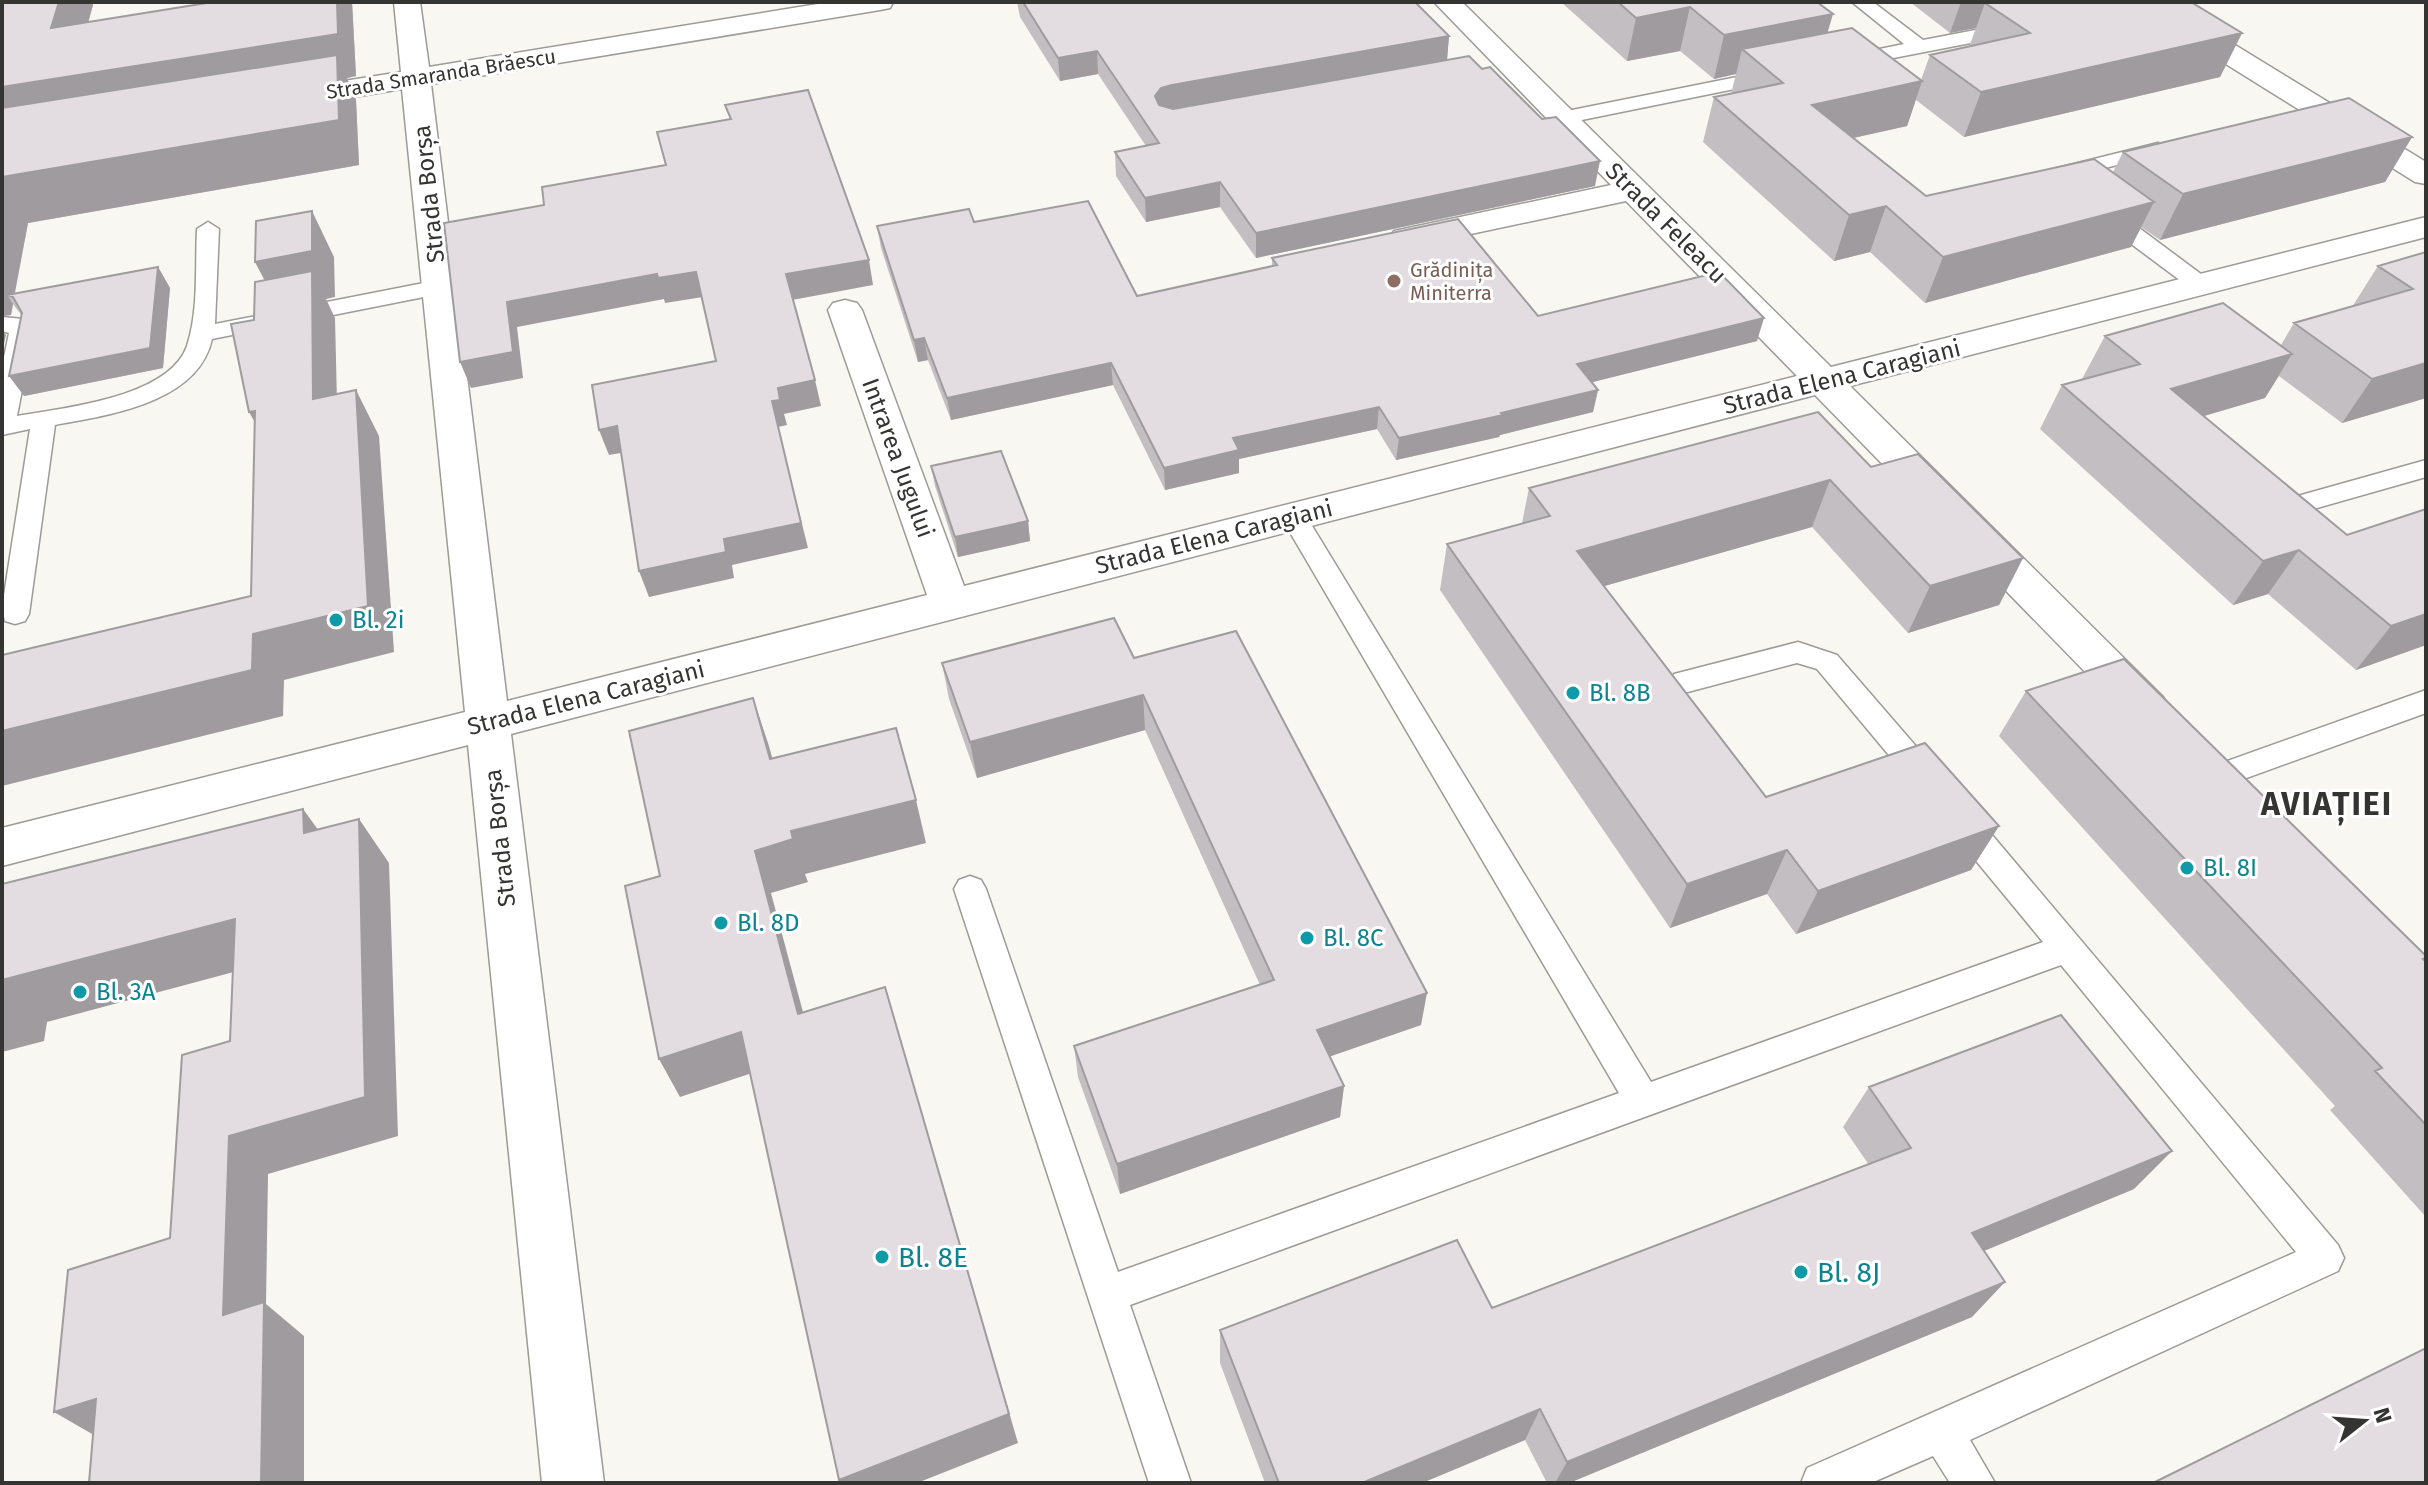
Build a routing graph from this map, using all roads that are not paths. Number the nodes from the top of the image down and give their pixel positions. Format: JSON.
{"nodes":[{"id":1,"x":407,"y":2,"type":"edge"},
{"id":2,"x":880,"y":2,"type":"edge"},
{"id":3,"x":1447,"y":2,"type":"edge"},
{"id":4,"x":1861,"y":2,"type":"edge"},
{"id":5,"x":2142,"y":3,"type":"edge"},
{"id":6,"x":2026,"y":26,"type":"edge"},
{"id":7,"x":1920,"y":47,"type":"junction"},
{"id":8,"x":1827,"y":65,"type":"edge"},
{"id":9,"x":1796,"y":71,"type":"edge"},
{"id":10,"x":416,"y":78,"type":"junction"},
{"id":11,"x":260,"y":104,"type":"edge"},
{"id":12,"x":1562,"y":118,"type":"junction"},
{"id":13,"x":2181,"y":144,"type":"edge"},
{"id":14,"x":2426,"y":175,"type":"edge"},
{"id":15,"x":1634,"y":190,"type":"junction"},
{"id":16,"x":2426,"y":227,"type":"edge"},
{"id":17,"x":208,"y":229,"type":"dead end"},
{"id":18,"x":1370,"y":246,"type":"edge"},
{"id":19,"x":2201,"y":285,"type":"junction"},
{"id":20,"x":439,"y":287,"type":"junction"},
{"id":21,"x":845,"y":310,"type":"dead end"},
{"id":22,"x":2,"y":324,"type":"edge"},
{"id":23,"x":202,"y":334,"type":"junction"},
{"id":24,"x":1824,"y":382,"type":"junction"},
{"id":25,"x":44,"y":418,"type":"junction"},
{"id":26,"x":2,"y":426,"type":"edge"},
{"id":27,"x":2426,"y":468,"type":"edge"},
{"id":28,"x":2296,"y":505,"type":"edge"},
{"id":29,"x":1294,"y":517,"type":"junction"},
{"id":30,"x":951,"y":605,"type":"junction"},
{"id":31,"x":15,"y":614,"type":"dead end"},
{"id":32,"x":1684,"y":682,"type":"dead end"},
{"id":33,"x":2426,"y":701,"type":"edge"},
{"id":34,"x":487,"y":723,"type":"junction"},
{"id":35,"x":2206,"y":766,"type":"joint"},
{"id":36,"x":2,"y":847,"type":"edge"},
{"id":37,"x":970,"y":889,"type":"dead end"},
{"id":38,"x":2067,"y":948,"type":"junction"},
{"id":39,"x":1644,"y":1102,"type":"junction"},
{"id":40,"x":1106,"y":1295,"type":"junction"},
{"id":41,"x":1941,"y":1432,"type":"junction"},
{"id":42,"x":573,"y":1483,"type":"edge"},
{"id":43,"x":1170,"y":1483,"type":"edge"},
{"id":44,"x":1822,"y":1483,"type":"edge"},
{"id":45,"x":1974,"y":1483,"type":"edge"}],
"edges":[{"from":1,"to":10,"type":"street","name":"Strada Borșa"},
{"from":2,"to":10,"type":"street","name":"Strada Smaranda Brăescu"},
{"from":3,"to":12,"type":"street","name":"Strada Feleacu"},
{"from":4,"to":7,"type":"lane"},
{"from":5,"to":14,"type":"street"},
{"from":6,"to":7,"type":"lane"},
{"from":7,"to":8,"type":"lane"},
{"from":9,"to":12,"type":"lane"},
{"from":10,"to":11,"type":"street","name":"Strada Smaranda Brăescu"},
{"from":10,"to":20,"type":"street","name":"Strada Borșa"},
{"from":12,"to":15,"type":"street","name":"Strada Feleacu"},
{"from":13,"to":19,"type":"lane"},
{"from":15,"to":18,"type":"street"},
{"from":15,"to":24,"type":"street","name":"Strada Feleacu"},
{"from":16,"to":19,"type":"street","name":"Strada Elena Caragiani"},
{"from":17,"to":23,"type":"lane"},
{"from":19,"to":24,"type":"street","name":"Strada Elena Caragiani"},
{"from":20,"to":23,"type":"lane"},
{"from":20,"to":34,"type":"street","name":"Strada Borșa"},
{"from":21,"to":30,"type":"street","name":"Intrarea Jugului"},
{"from":22,"to":26,"type":"lane"},
{"from":23,"to":25,"type":"lane"},
{"from":24,"to":29,"type":"street","name":"Strada Elena Caragiani"},
{"from":24,"to":35,"type":"street","name":"Strada Feleacu"},
{"from":25,"to":26,"type":"lane"},
{"from":25,"to":31,"type":"lane"},
{"from":27,"to":28,"type":"lane"},
{"from":29,"to":30,"type":"street","name":"Strada Elena Caragiani"},
{"from":29,"to":39,"type":"lane"},
{"from":30,"to":34,"type":"street","name":"Strada Elena Caragiani"},
{"from":32,"to":38,"type":"lane"},
{"from":33,"to":35,"type":"lane"},
{"from":34,"to":36,"type":"street","name":"Strada Elena Caragiani"},
{"from":34,"to":42,"type":"street","name":"Strada Borșa"},
{"from":37,"to":40,"type":"lane"},
{"from":38,"to":39,"type":"lane"},
{"from":38,"to":41,"type":"lane"},
{"from":39,"to":40,"type":"lane"},
{"from":40,"to":43,"type":"lane"},
{"from":41,"to":44,"type":"lane"},
{"from":41,"to":45,"type":"lane"}]}
